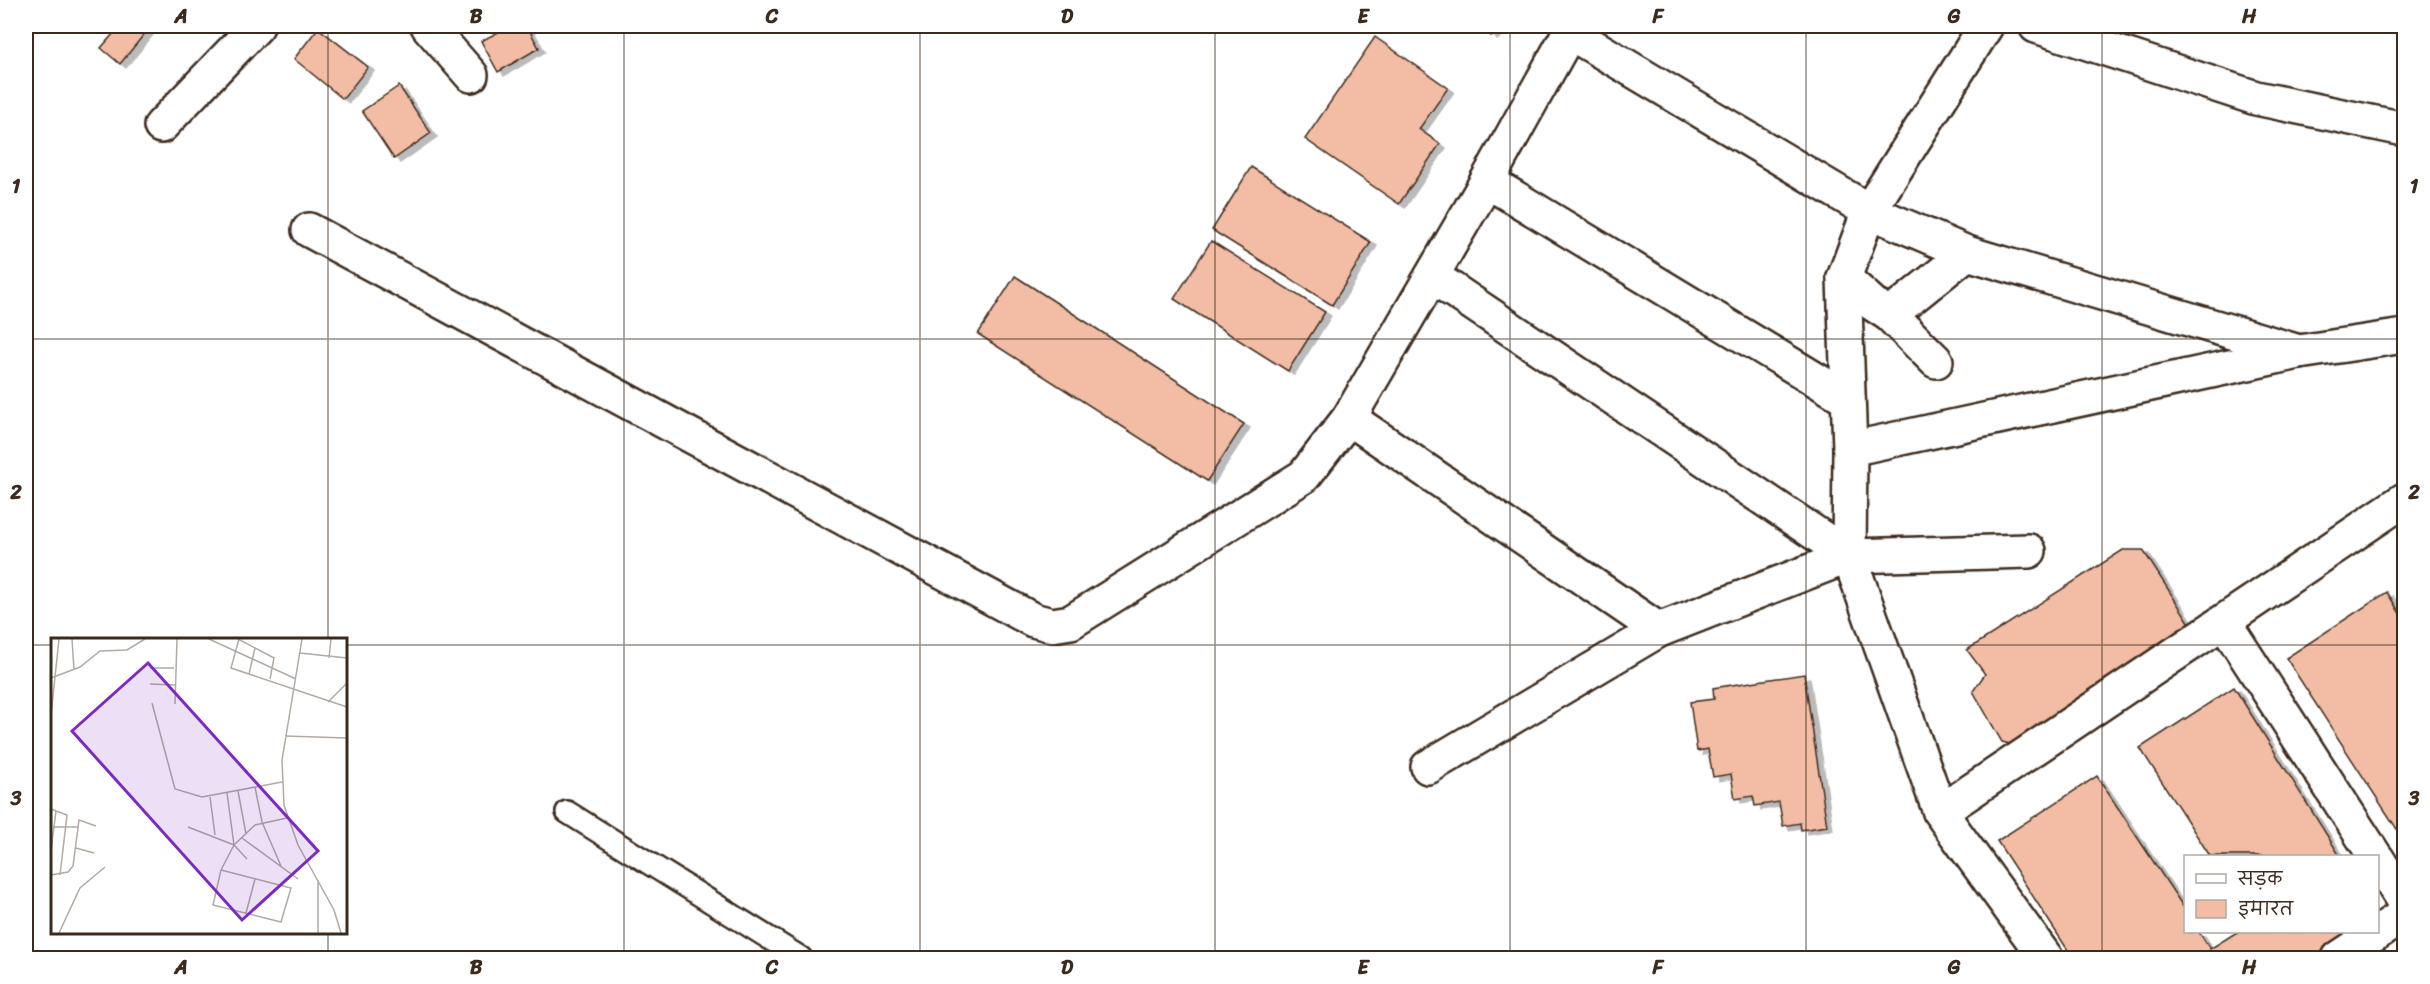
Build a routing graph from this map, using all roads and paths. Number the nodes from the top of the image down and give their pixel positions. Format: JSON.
{"nodes":[{"id":1,"x":257,"y":26,"type":"edge"},
{"id":2,"x":428,"y":26,"type":"edge"},
{"id":3,"x":1986,"y":26,"type":"edge"},
{"id":4,"x":2036,"y":26,"type":"edge"},
{"id":5,"x":1571,"y":29,"type":"edge"},
{"id":6,"x":471,"y":75,"type":"dead end"},
{"id":7,"x":161,"y":126,"type":"dead end"},
{"id":8,"x":2404,"y":129,"type":"edge"},
{"id":9,"x":1487,"y":181,"type":"junction"},
{"id":10,"x":1869,"y":211,"type":"junction"},
{"id":11,"x":309,"y":230,"type":"dead end"},
{"id":12,"x":1967,"y":253,"type":"junction"},
{"id":13,"x":1432,"y":276,"type":"junction"},
{"id":14,"x":1844,"y":278,"type":"junction"},
{"id":15,"x":1890,"y":315,"type":"junction"},
{"id":16,"x":2404,"y":336,"type":"edge"},
{"id":17,"x":2299,"y":352,"type":"junction"},
{"id":18,"x":1936,"y":361,"type":"dead end"},
{"id":19,"x":1848,"y":399,"type":"junction"},
{"id":20,"x":1349,"y":418,"type":"junction"},
{"id":21,"x":1850,"y":449,"type":"junction"},
{"id":22,"x":2404,"y":500,"type":"edge"},
{"id":23,"x":2029,"y":551,"type":"dead end"},
{"id":24,"x":1849,"y":556,"type":"junction"},
{"id":25,"x":2224,"y":622,"type":"junction"},
{"id":26,"x":1659,"y":630,"type":"junction"},
{"id":27,"x":1428,"y":767,"type":"dead end"},
{"id":28,"x":567,"y":812,"type":"dead end"},
{"id":29,"x":1940,"y":812,"type":"junction"},
{"id":30,"x":2374,"y":855,"type":"edge"},
{"id":31,"x":2379,"y":862,"type":"edge"},
{"id":32,"x":2404,"y":902,"type":"edge"},
{"id":33,"x":2404,"y":915,"type":"edge"},
{"id":34,"x":2379,"y":932,"type":"edge"},
{"id":35,"x":2377,"y":933,"type":"edge"},
{"id":36,"x":801,"y":958,"type":"edge"},
{"id":37,"x":2046,"y":958,"type":"edge"},
{"id":38,"x":2339,"y":958,"type":"edge"}],
"edges":[{"from":1,"to":7,"type":"street"},
{"from":2,"to":6,"type":"street"},
{"from":3,"to":10,"type":"street"},
{"from":4,"to":8,"type":"street"},
{"from":5,"to":9,"type":"street"},
{"from":5,"to":10,"type":"street"},
{"from":9,"to":13,"type":"street"},
{"from":9,"to":19,"type":"street"},
{"from":10,"to":12,"type":"street"},
{"from":10,"to":14,"type":"street"},
{"from":11,"to":20,"type":"street"},
{"from":12,"to":15,"type":"street"},
{"from":12,"to":17,"type":"street"},
{"from":13,"to":20,"type":"street"},
{"from":13,"to":24,"type":"street"},
{"from":14,"to":15,"type":"street"},
{"from":14,"to":19,"type":"street"},
{"from":15,"to":18,"type":"street"},
{"from":16,"to":17,"type":"street"},
{"from":17,"to":21,"type":"street"},
{"from":19,"to":21,"type":"street"},
{"from":20,"to":26,"type":"street"},
{"from":21,"to":24,"type":"street"},
{"from":22,"to":25,"type":"street"},
{"from":23,"to":24,"type":"street"},
{"from":24,"to":26,"type":"street"},
{"from":24,"to":29,"type":"street"},
{"from":25,"to":29,"type":"street"},
{"from":25,"to":30,"type":"street"},
{"from":26,"to":27,"type":"street"},
{"from":28,"to":36,"type":"lane"},
{"from":29,"to":37,"type":"street"},
{"from":31,"to":32,"type":"street"},
{"from":33,"to":34,"type":"street"},
{"from":35,"to":38,"type":"street"}]}
